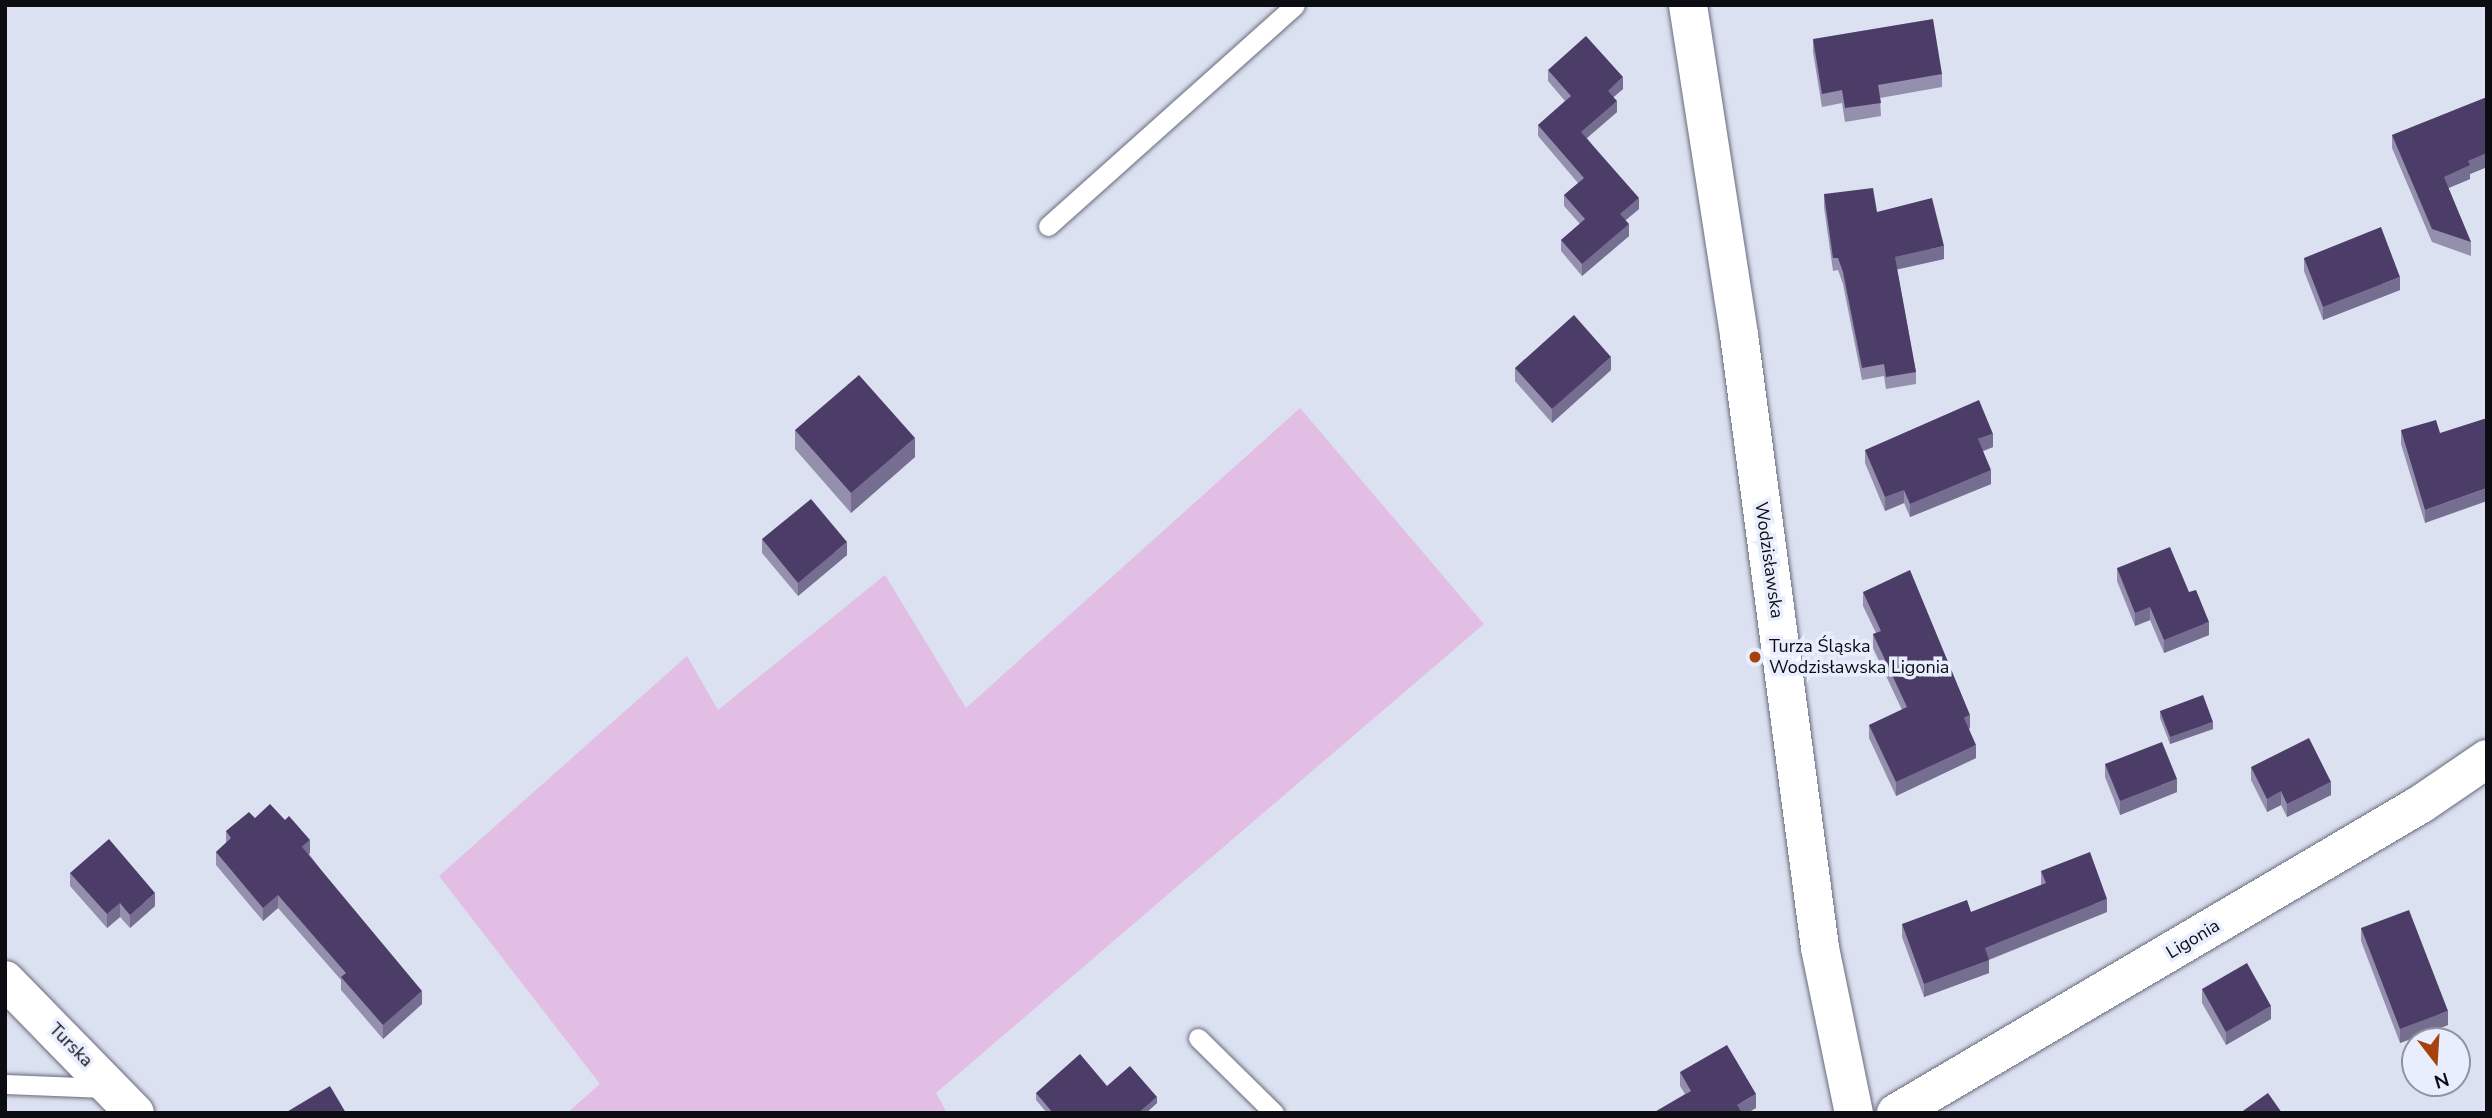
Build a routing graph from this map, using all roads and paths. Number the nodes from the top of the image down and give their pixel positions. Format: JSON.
{"nodes":[{"id":1,"x":1295,"y":5,"type":"edge"},
{"id":2,"x":1688,"y":5,"type":"edge"},
{"id":3,"x":1048,"y":226,"type":"dead end"},
{"id":4,"x":2487,"y":759,"type":"edge"},
{"id":5,"x":5,"y":980,"type":"edge"},
{"id":6,"x":1198,"y":1038,"type":"dead end"},
{"id":7,"x":5,"y":1084,"type":"edge"},
{"id":8,"x":126,"y":1101,"type":"edge"},
{"id":9,"x":1274,"y":1113,"type":"edge"},
{"id":10,"x":1854,"y":1113,"type":"edge"},
{"id":11,"x":1896,"y":1113,"type":"edge"}],
"edges":[{"from":1,"to":3,"type":"lane"},
{"from":2,"to":10,"type":"street","name":"Wodzisławska"},
{"from":4,"to":11,"type":"street","name":"Ligonia"},
{"from":5,"to":8,"type":"street","name":"Turska"},
{"from":6,"to":9,"type":"lane"},
{"from":7,"to":8,"type":"lane"}]}
